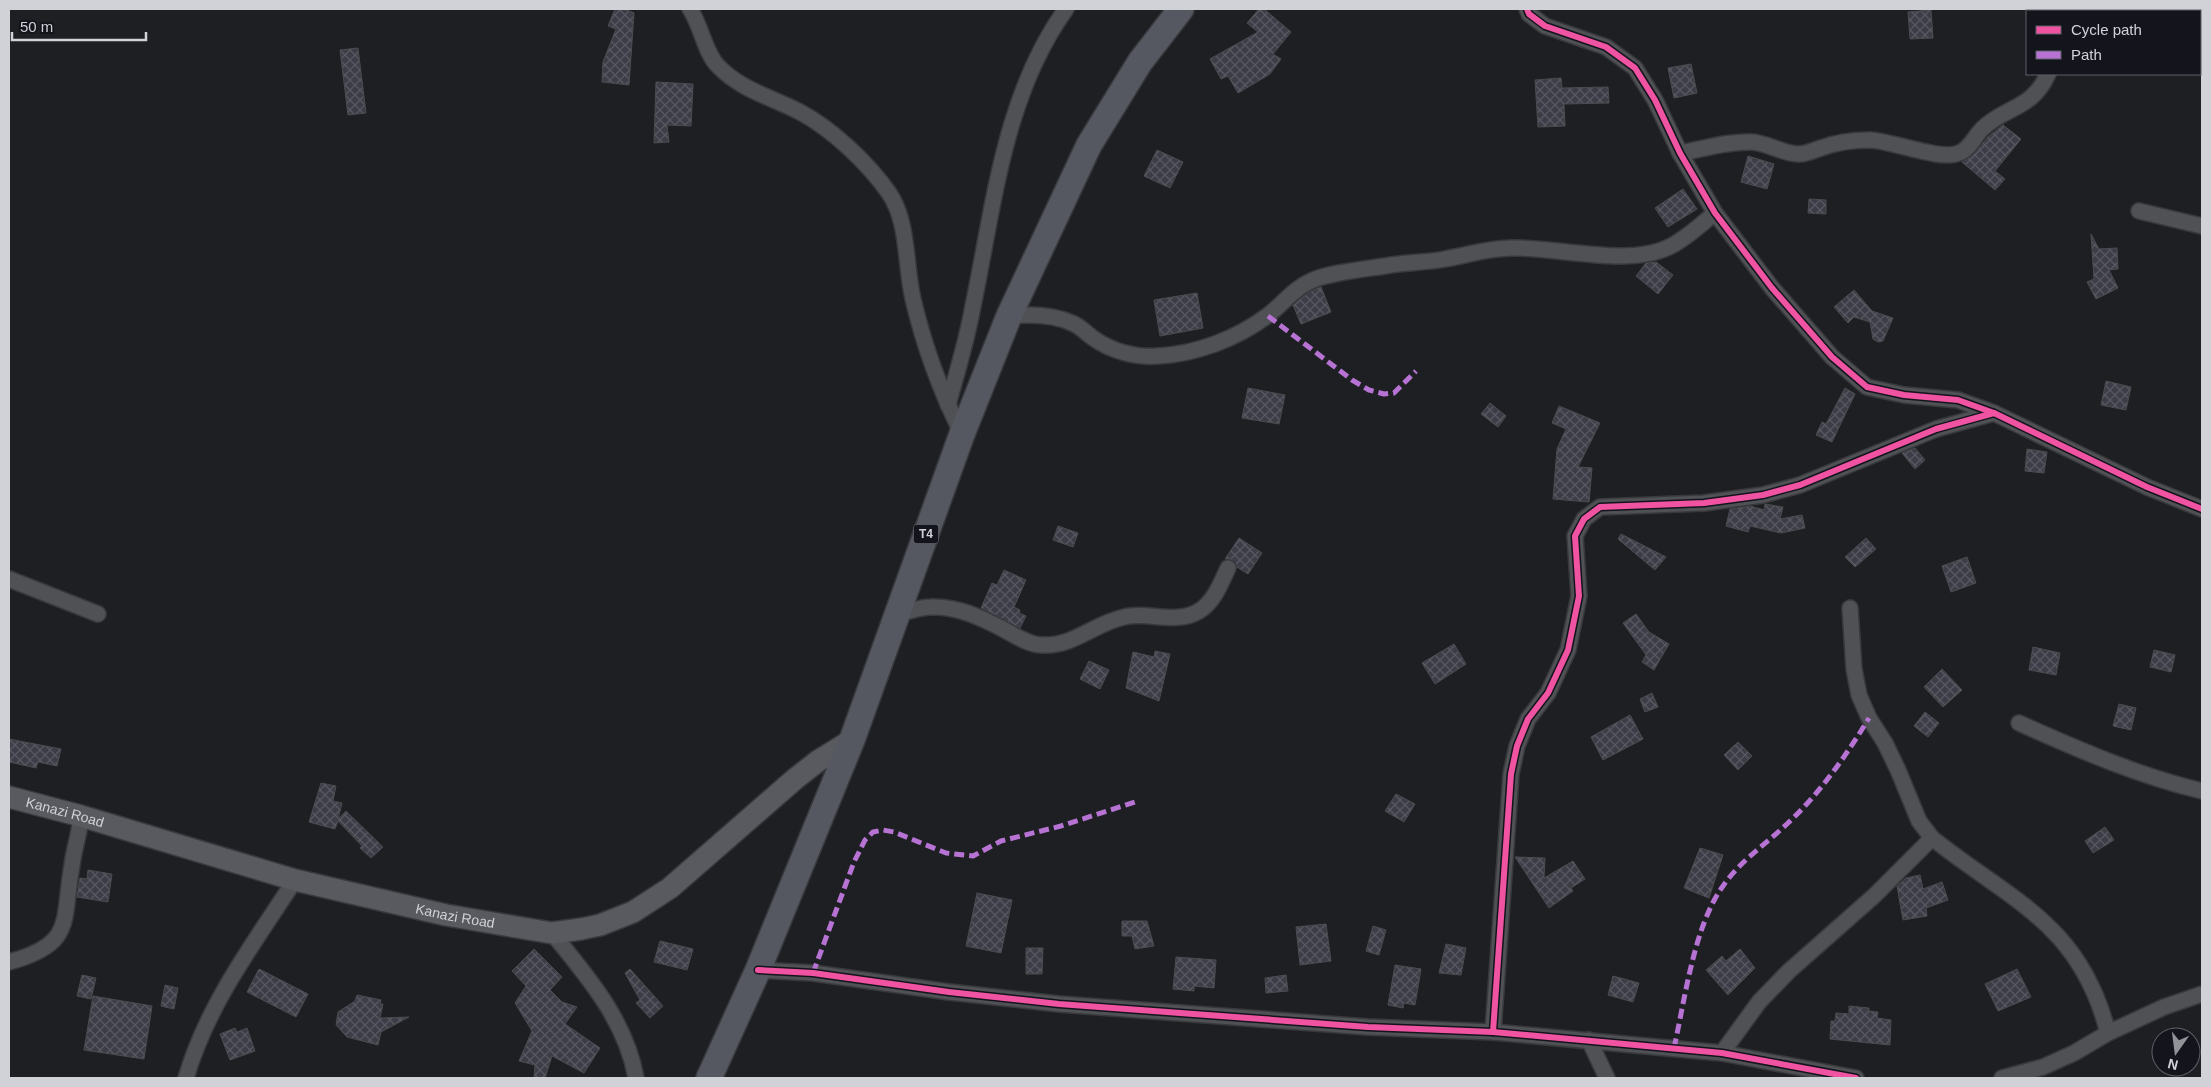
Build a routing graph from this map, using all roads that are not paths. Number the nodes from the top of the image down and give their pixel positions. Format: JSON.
{"nodes":[{"id":1,"x":690,"y":9,"type":"edge"},
{"id":2,"x":1066,"y":9,"type":"edge"},
{"id":3,"x":1181,"y":9,"type":"edge"},
{"id":4,"x":1527,"y":9,"type":"edge"},
{"id":5,"x":2047,"y":75,"type":"edge"},
{"id":6,"x":1680,"y":153,"type":"junction"},
{"id":7,"x":2139,"y":211,"type":"dead end"},
{"id":8,"x":1715,"y":213,"type":"junction"},
{"id":9,"x":2202,"y":226,"type":"edge"},
{"id":10,"x":1009,"y":316,"type":"junction"},
{"id":11,"x":948,"y":405,"type":"junction"},
{"id":12,"x":1994,"y":413,"type":"junction"},
{"id":13,"x":962,"y":434,"type":"junction"},
{"id":14,"x":2202,"y":509,"type":"edge"},
{"id":15,"x":1228,"y":568,"type":"dead end"},
{"id":16,"x":9,"y":579,"type":"edge"},
{"id":17,"x":1850,"y":608,"type":"dead end"},
{"id":18,"x":98,"y":614,"type":"dead end"},
{"id":19,"x":897,"y":614,"type":"junction"},
{"id":20,"x":2019,"y":723,"type":"dead end"},
{"id":21,"x":852,"y":740,"type":"junction"},
{"id":22,"x":2202,"y":791,"type":"edge"},
{"id":23,"x":9,"y":797,"type":"edge"},
{"id":24,"x":81,"y":816,"type":"junction"},
{"id":25,"x":1932,"y":838,"type":"junction"},
{"id":26,"x":295,"y":880,"type":"junction"},
{"id":27,"x":552,"y":932,"type":"junction"},
{"id":28,"x":9,"y":962,"type":"edge"},
{"id":29,"x":758,"y":970,"type":"junction"},
{"id":30,"x":2202,"y":994,"type":"edge"},
{"id":31,"x":1493,"y":1032,"type":"junction"},
{"id":32,"x":2108,"y":1032,"type":"junction"},
{"id":33,"x":1589,"y":1040,"type":"junction"},
{"id":34,"x":1722,"y":1053,"type":"junction"},
{"id":35,"x":187,"y":1074,"type":"edge"},
{"id":36,"x":175,"y":1078,"type":"edge"},
{"id":37,"x":636,"y":1078,"type":"edge"},
{"id":38,"x":709,"y":1078,"type":"edge"},
{"id":39,"x":1606,"y":1078,"type":"edge"},
{"id":40,"x":1856,"y":1078,"type":"edge"},
{"id":41,"x":2002,"y":1078,"type":"edge"}],
"edges":[{"from":1,"to":11,"type":"street"},
{"from":2,"to":11,"type":"street"},
{"from":3,"to":10,"type":"highway","number":"T4"},
{"from":4,"to":6,"type":"street"},
{"from":5,"to":6,"type":"street"},
{"from":6,"to":8,"type":"street"},
{"from":7,"to":9,"type":"street"},
{"from":8,"to":10,"type":"street"},
{"from":8,"to":12,"type":"street"},
{"from":10,"to":13,"type":"highway","number":"T4"},
{"from":11,"to":13,"type":"street"},
{"from":12,"to":14,"type":"street"},
{"from":12,"to":31,"type":"street"},
{"from":13,"to":19,"type":"highway","number":"T4"},
{"from":15,"to":19,"type":"street"},
{"from":16,"to":18,"type":"street"},
{"from":17,"to":25,"type":"street"},
{"from":19,"to":21,"type":"highway","number":"T4"},
{"from":20,"to":22,"type":"street"},
{"from":21,"to":27,"type":"main road","name":"Kanazi Road"},
{"from":21,"to":29,"type":"highway","number":"T4"},
{"from":23,"to":24,"type":"main road","name":"Kanazi Road"},
{"from":24,"to":26,"type":"main road","name":"Kanazi Road"},
{"from":24,"to":28,"type":"street"},
{"from":25,"to":32,"type":"street"},
{"from":25,"to":34,"type":"street"},
{"from":26,"to":27,"type":"main road","name":"Kanazi Road"},
{"from":26,"to":35,"type":"street"},
{"from":27,"to":37,"type":"street"},
{"from":29,"to":31,"type":"street"},
{"from":29,"to":38,"type":"highway","number":"T4"},
{"from":30,"to":32,"type":"street"},
{"from":31,"to":33,"type":"street"},
{"from":32,"to":41,"type":"street"},
{"from":33,"to":34,"type":"street"},
{"from":33,"to":39,"type":"street"},
{"from":34,"to":40,"type":"street"},
{"from":35,"to":36,"type":"street"}]}
